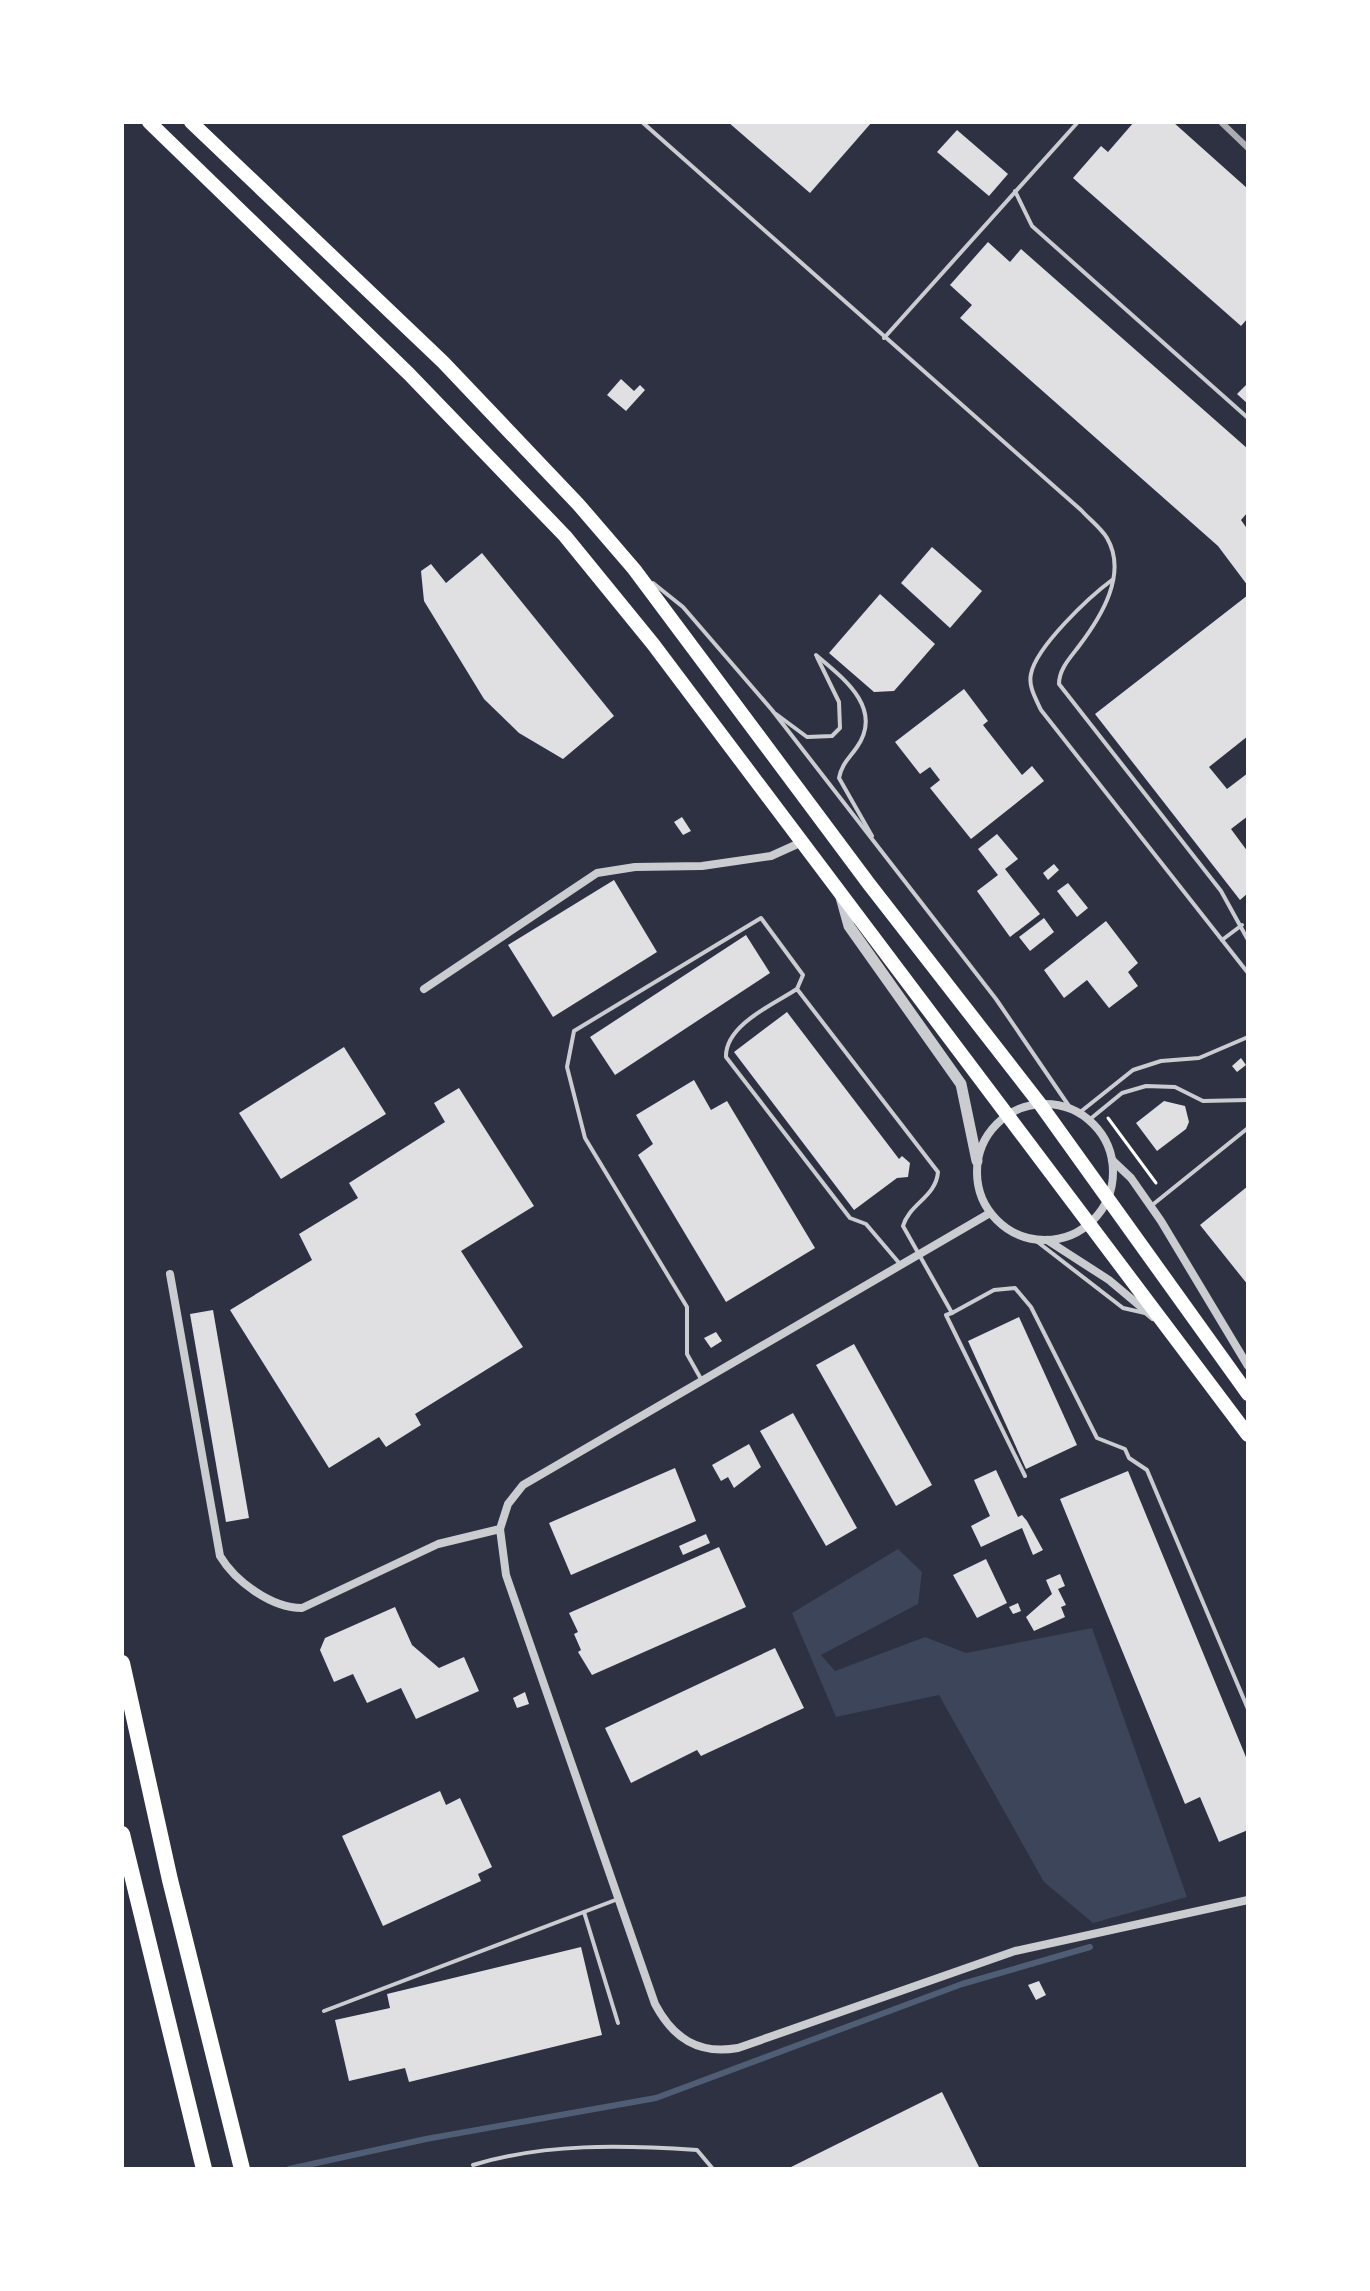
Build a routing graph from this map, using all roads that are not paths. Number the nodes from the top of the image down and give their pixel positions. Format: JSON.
{"nodes":[{"id":1,"x":149,"y":122,"type":"edge"},
{"id":2,"x":191,"y":122,"type":"edge"},
{"id":3,"x":642,"y":122,"type":"edge"},
{"id":4,"x":1078,"y":122,"type":"edge"},
{"id":5,"x":1015,"y":191,"type":"junction"},
{"id":6,"x":884,"y":338,"type":"junction"},
{"id":7,"x":1248,"y":418,"type":"edge"},
{"id":8,"x":634,"y":569,"type":"junction"},
{"id":9,"x":1114,"y":579,"type":"junction"},
{"id":10,"x":772,"y":710,"type":"junction"},
{"id":11,"x":802,"y":842,"type":"junction"},
{"id":12,"x":878,"y":845,"type":"junction"},
{"id":13,"x":840,"y":893,"type":"junction"},
{"id":14,"x":1242,"y":925,"type":"junction"},
{"id":15,"x":1222,"y":940,"type":"junction"},
{"id":16,"x":1248,"y":940,"type":"edge"},
{"id":17,"x":1248,"y":973,"type":"edge"},
{"id":18,"x":424,"y":989,"type":"dead end"},
{"id":19,"x":797,"y":989,"type":"junction"},
{"id":20,"x":1248,"y":1037,"type":"edge"},
{"id":21,"x":1248,"y":1100,"type":"edge"},
{"id":22,"x":1040,"y":1104,"type":"junction"},
{"id":23,"x":1075,"y":1111,"type":"junction"},
{"id":24,"x":1008,"y":1115,"type":"junction"},
{"id":25,"x":1089,"y":1120,"type":"junction"},
{"id":26,"x":1248,"y":1128,"type":"edge"},
{"id":27,"x":1112,"y":1160,"type":"junction"},
{"id":28,"x":977,"y":1161,"type":"junction"},
{"id":29,"x":1107,"y":1197,"type":"junction"},
{"id":30,"x":1151,"y":1206,"type":"junction"},
{"id":31,"x":990,"y":1213,"type":"junction"},
{"id":32,"x":1089,"y":1225,"type":"junction"},
{"id":33,"x":1047,"y":1239,"type":"junction"},
{"id":34,"x":1035,"y":1240,"type":"junction"},
{"id":35,"x":919,"y":1253,"type":"junction"},
{"id":36,"x":900,"y":1264,"type":"junction"},
{"id":37,"x":170,"y":1274,"type":"dead end"},
{"id":38,"x":952,"y":1313,"type":"junction"},
{"id":39,"x":1151,"y":1315,"type":"junction"},
{"id":40,"x":1166,"y":1328,"type":"junction"},
{"id":41,"x":1248,"y":1366,"type":"edge"},
{"id":42,"x":701,"y":1379,"type":"junction"},
{"id":43,"x":1248,"y":1394,"type":"edge"},
{"id":44,"x":1248,"y":1435,"type":"edge"},
{"id":45,"x":1025,"y":1476,"type":"dead end"},
{"id":46,"x":500,"y":1529,"type":"junction"},
{"id":47,"x":122,"y":1663,"type":"edge"},
{"id":48,"x":1248,"y":1709,"type":"edge"},
{"id":49,"x":122,"y":1834,"type":"edge"},
{"id":50,"x":618,"y":1899,"type":"junction"},
{"id":51,"x":1248,"y":1900,"type":"edge"},
{"id":52,"x":584,"y":1912,"type":"junction"},
{"id":53,"x":324,"y":2011,"type":"dead end"},
{"id":54,"x":618,"y":2023,"type":"dead end"},
{"id":55,"x":473,"y":2165,"type":"dead end"},
{"id":56,"x":204,"y":2169,"type":"edge"},
{"id":57,"x":242,"y":2169,"type":"edge"},
{"id":58,"x":713,"y":2169,"type":"edge"}],
"edges":[{"from":1,"to":11,"type":"main road"},
{"from":2,"to":8,"type":"main road"},
{"from":3,"to":6,"type":"lane"},
{"from":4,"to":5,"type":"lane"},
{"from":5,"to":6,"type":"lane"},
{"from":5,"to":7,"type":"lane"},
{"from":6,"to":9,"type":"lane"},
{"from":8,"to":10,"type":"lane"},
{"from":8,"to":22,"type":"main road"},
{"from":9,"to":14,"type":"lane"},
{"from":9,"to":15,"type":"lane"},
{"from":10,"to":12,"type":"lane"},
{"from":10,"to":12,"type":"lane"},
{"from":11,"to":13,"type":"main road"},
{"from":11,"to":18,"type":"street"},
{"from":12,"to":23,"type":"lane"},
{"from":13,"to":24,"type":"main road"},
{"from":13,"to":28,"type":"street"},
{"from":14,"to":15,"type":"lane"},
{"from":14,"to":16,"type":"lane"},
{"from":15,"to":17,"type":"lane"},
{"from":19,"to":35,"type":"lane"},
{"from":19,"to":36,"type":"lane"},
{"from":19,"to":42,"type":"lane"},
{"from":20,"to":23,"type":"lane"},
{"from":21,"to":25,"type":"lane"},
{"from":22,"to":23,"type":"street"},
{"from":22,"to":24,"type":"street"},
{"from":22,"to":29,"type":"main road"},
{"from":23,"to":25,"type":"street"},
{"from":24,"to":28,"type":"street"},
{"from":24,"to":32,"type":"main road"},
{"from":25,"to":27,"type":"street"},
{"from":26,"to":30,"type":"lane"},
{"from":27,"to":29,"type":"street"},
{"from":27,"to":30,"type":"street"},
{"from":28,"to":31,"type":"street"},
{"from":29,"to":32,"type":"street"},
{"from":29,"to":43,"type":"main road"},
{"from":30,"to":41,"type":"street"},
{"from":31,"to":34,"type":"street"},
{"from":31,"to":35,"type":"street"},
{"from":32,"to":33,"type":"street"},
{"from":32,"to":40,"type":"main road"},
{"from":33,"to":34,"type":"street"},
{"from":33,"to":39,"type":"street"},
{"from":34,"to":39,"type":"lane"},
{"from":35,"to":36,"type":"street"},
{"from":35,"to":38,"type":"lane"},
{"from":36,"to":42,"type":"street"},
{"from":37,"to":46,"type":"street"},
{"from":38,"to":45,"type":"lane"},
{"from":38,"to":48,"type":"lane"},
{"from":39,"to":40,"type":"street"},
{"from":40,"to":44,"type":"main road"},
{"from":42,"to":46,"type":"street"},
{"from":46,"to":50,"type":"street"},
{"from":47,"to":57,"type":"highway"},
{"from":49,"to":56,"type":"highway"},
{"from":50,"to":51,"type":"street"},
{"from":50,"to":52,"type":"lane"},
{"from":52,"to":53,"type":"lane"},
{"from":52,"to":54,"type":"lane"},
{"from":55,"to":58,"type":"lane"}]}
